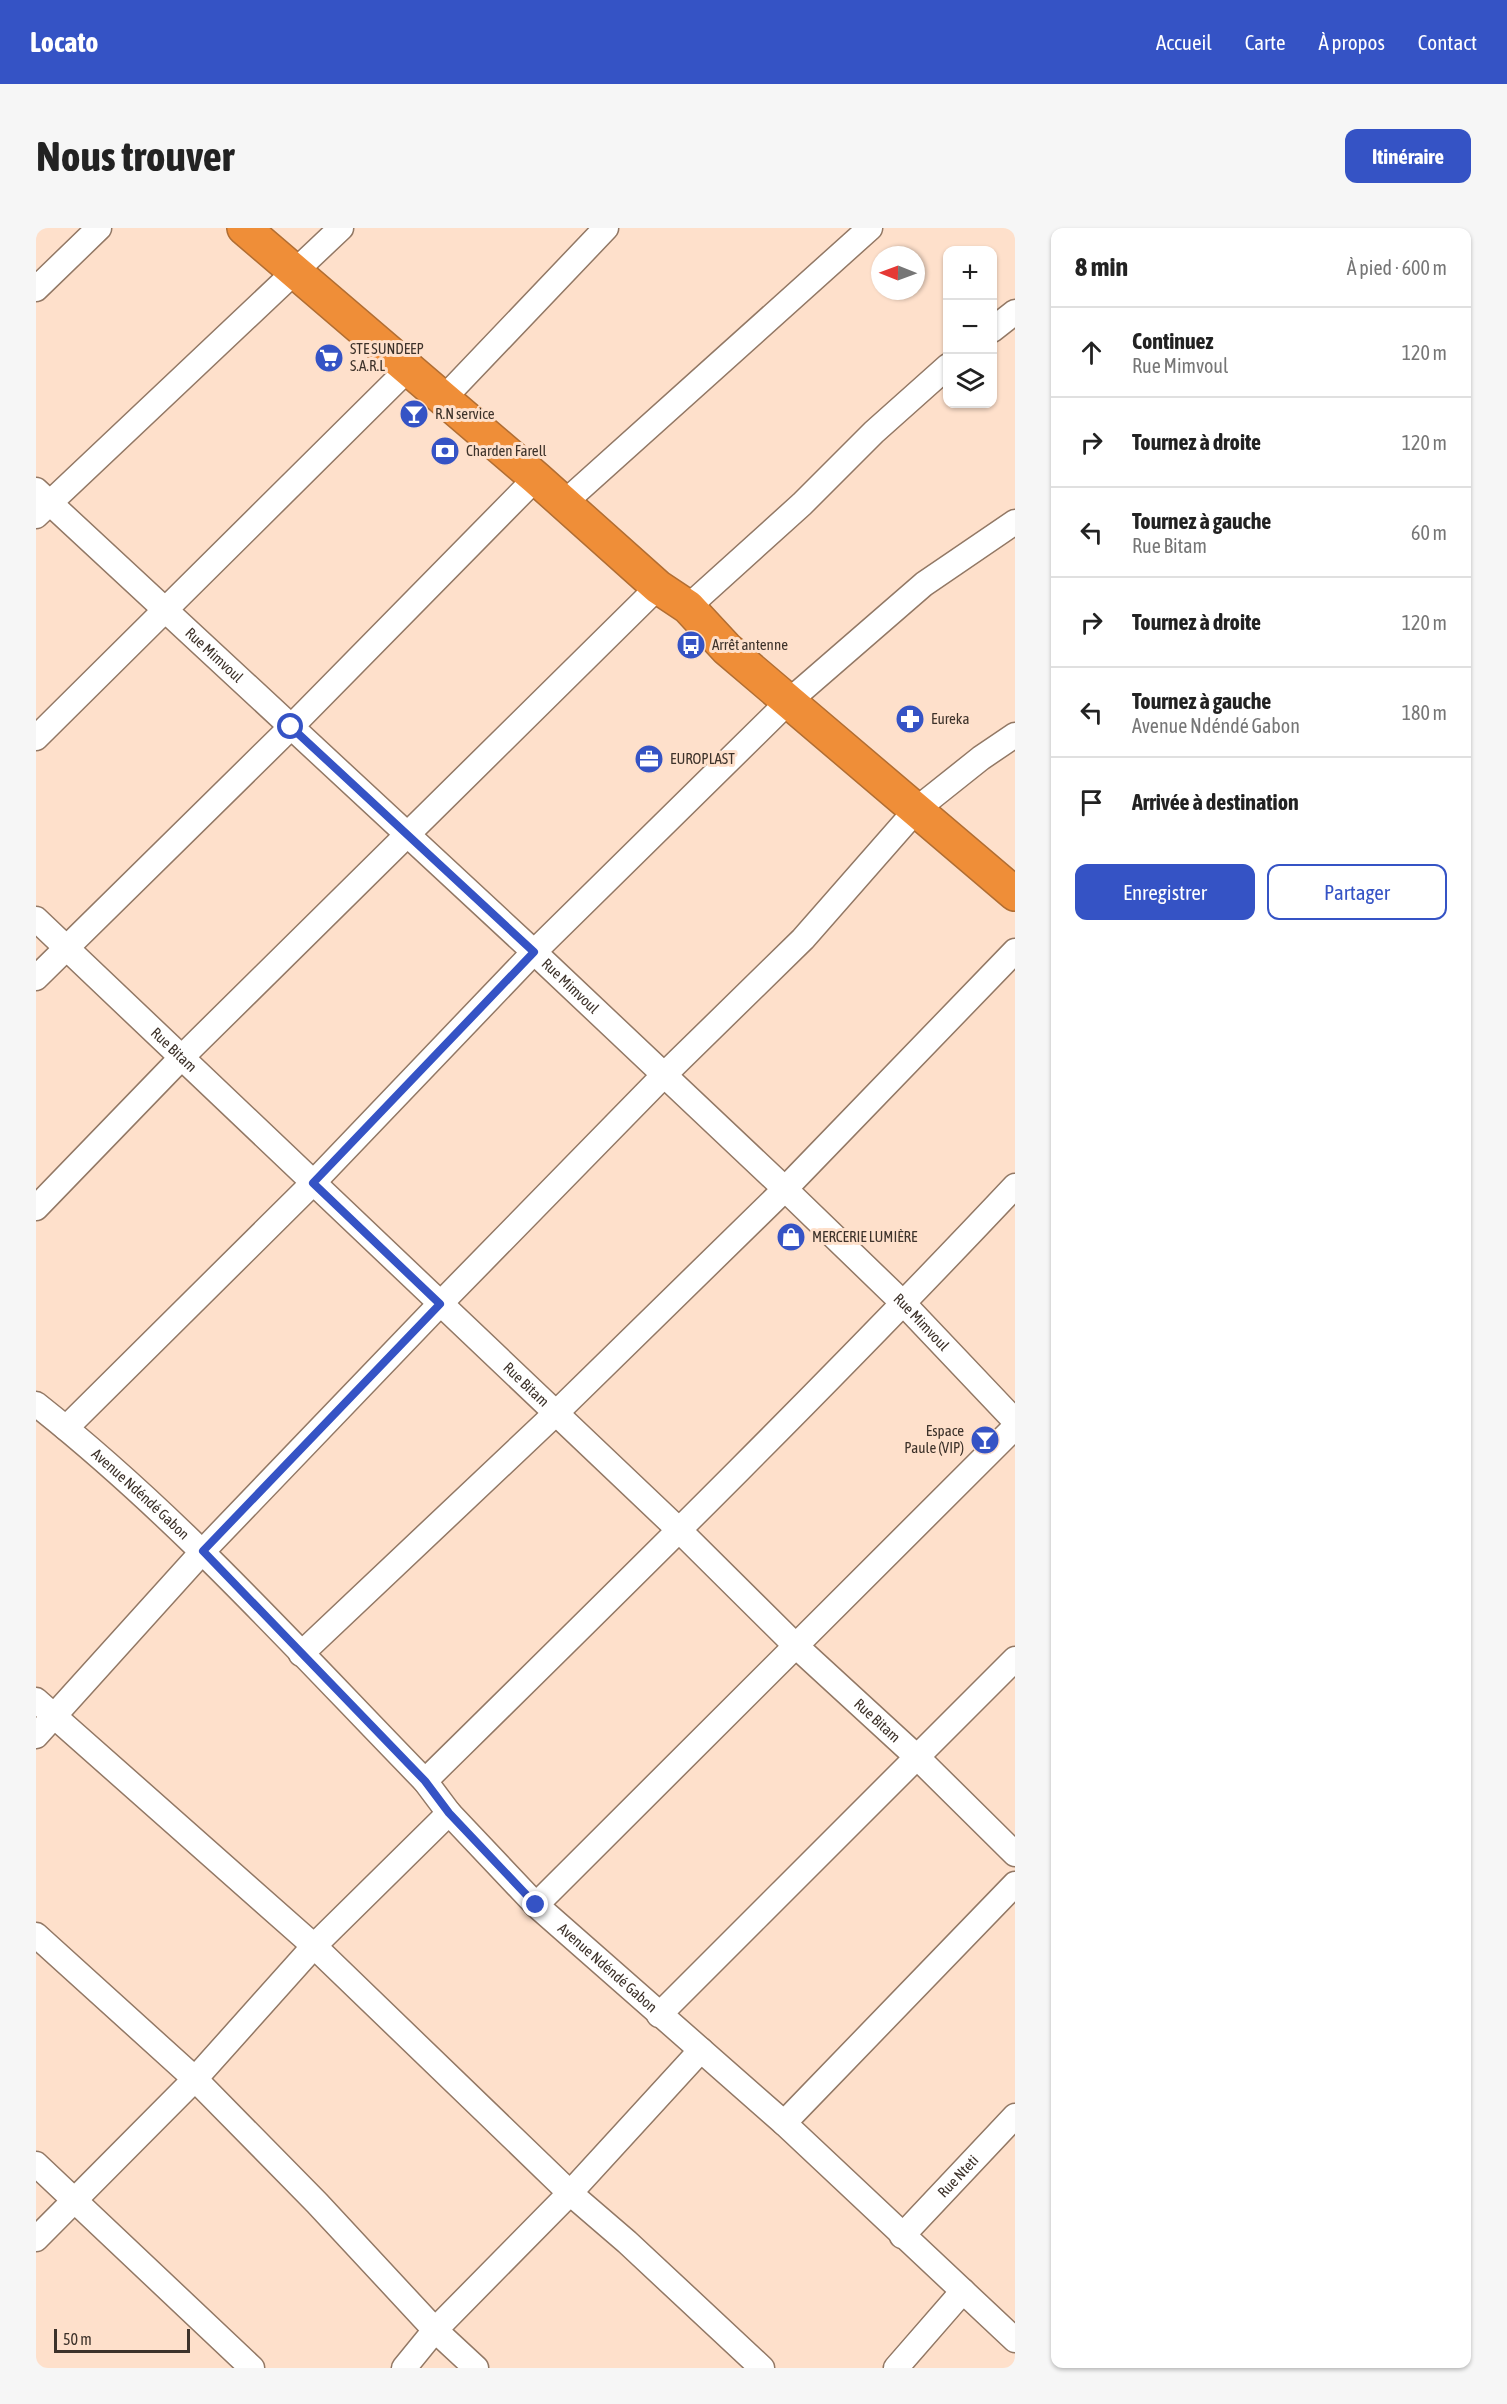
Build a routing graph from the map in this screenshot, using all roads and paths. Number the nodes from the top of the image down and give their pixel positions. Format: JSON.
{"nodes":[{"id":1,"x":99,"y":228,"type":"edge"},
{"id":2,"x":244,"y":228,"type":"edge"},
{"id":3,"x":341,"y":228,"type":"edge"},
{"id":4,"x":606,"y":228,"type":"edge"},
{"id":5,"x":870,"y":228,"type":"edge"},
{"id":6,"x":294,"y":271,"type":"junction"},
{"id":7,"x":36,"y":289,"type":"edge"},
{"id":8,"x":1015,"y":312,"type":"edge"},
{"id":9,"x":997,"y":327,"type":"edge"},
{"id":10,"x":408,"y":369,"type":"junction"},
{"id":11,"x":943,"y":370,"type":"edge"},
{"id":12,"x":443,"y":399,"type":"junction"},
{"id":13,"x":536,"y":478,"type":"junction"},
{"id":14,"x":40,"y":503,"type":"edge"},
{"id":15,"x":564,"y":503,"type":"junction"},
{"id":16,"x":1015,"y":522,"type":"edge"},
{"id":17,"x":658,"y":587,"type":"junction"},
{"id":18,"x":688,"y":607,"type":"junction"},
{"id":19,"x":166,"y":611,"type":"junction"},
{"id":20,"x":788,"y":702,"type":"junction"},
{"id":21,"x":291,"y":727,"type":"junction"},
{"id":22,"x":1015,"y":735,"type":"edge"},
{"id":23,"x":36,"y":738,"type":"edge"},
{"id":24,"x":917,"y":809,"type":"junction"},
{"id":25,"x":405,"y":834,"type":"junction"},
{"id":26,"x":1015,"y":894,"type":"edge"},
{"id":27,"x":36,"y":920,"type":"edge"},
{"id":28,"x":68,"y":949,"type":"junction"},
{"id":29,"x":1015,"y":951,"type":"edge"},
{"id":30,"x":534,"y":952,"type":"junction"},
{"id":31,"x":36,"y":978,"type":"edge"},
{"id":32,"x":182,"y":1057,"type":"junction"},
{"id":33,"x":664,"y":1075,"type":"junction"},
{"id":34,"x":313,"y":1183,"type":"junction"},
{"id":35,"x":1015,"y":1186,"type":"edge"},
{"id":36,"x":785,"y":1189,"type":"junction"},
{"id":37,"x":36,"y":1208,"type":"edge"},
{"id":38,"x":440,"y":1304,"type":"junction"},
{"id":39,"x":904,"y":1304,"type":"junction"},
{"id":40,"x":36,"y":1404,"type":"edge"},
{"id":41,"x":556,"y":1413,"type":"junction"},
{"id":42,"x":1015,"y":1421,"type":"edge"},
{"id":43,"x":1015,"y":1426,"type":"edge"},
{"id":44,"x":66,"y":1428,"type":"junction"},
{"id":45,"x":679,"y":1530,"type":"junction"},
{"id":46,"x":203,"y":1551,"type":"junction"},
{"id":47,"x":796,"y":1646,"type":"junction"},
{"id":48,"x":301,"y":1654,"type":"junction"},
{"id":49,"x":1015,"y":1659,"type":"edge"},
{"id":50,"x":36,"y":1700,"type":"edge"},
{"id":51,"x":53,"y":1716,"type":"junction"},
{"id":52,"x":36,"y":1736,"type":"edge"},
{"id":53,"x":918,"y":1758,"type":"junction"},
{"id":54,"x":425,"y":1781,"type":"junction"},
{"id":55,"x":449,"y":1813,"type":"junction"},
{"id":56,"x":1015,"y":1854,"type":"edge"},
{"id":57,"x":1015,"y":1884,"type":"edge"},
{"id":58,"x":536,"y":1905,"type":"junction"},
{"id":59,"x":36,"y":1935,"type":"edge"},
{"id":60,"x":314,"y":1946,"type":"junction"},
{"id":61,"x":659,"y":2015,"type":"junction"},
{"id":62,"x":701,"y":2050,"type":"junction"},
{"id":63,"x":195,"y":2079,"type":"junction"},
{"id":64,"x":1015,"y":2116,"type":"edge"},
{"id":65,"x":784,"y":2123,"type":"junction"},
{"id":66,"x":36,"y":2164,"type":"edge"},
{"id":67,"x":570,"y":2193,"type":"junction"},
{"id":68,"x":76,"y":2201,"type":"junction"},
{"id":69,"x":902,"y":2236,"type":"junction"},
{"id":70,"x":36,"y":2239,"type":"edge"},
{"id":71,"x":963,"y":2291,"type":"junction"},
{"id":72,"x":435,"y":2330,"type":"junction"},
{"id":73,"x":1015,"y":2340,"type":"edge"},
{"id":74,"x":252,"y":2368,"type":"edge"},
{"id":75,"x":404,"y":2368,"type":"edge"},
{"id":76,"x":476,"y":2368,"type":"edge"},
{"id":77,"x":762,"y":2368,"type":"edge"},
{"id":78,"x":896,"y":2368,"type":"edge"}],
"edges":[{"from":1,"to":7,"type":"street"},
{"from":2,"to":6,"type":"highway"},
{"from":3,"to":6,"type":"street"},
{"from":4,"to":12,"type":"street"},
{"from":5,"to":15,"type":"street"},
{"from":6,"to":10,"type":"highway"},
{"from":6,"to":14,"type":"street"},
{"from":8,"to":9,"type":"street"},
{"from":10,"to":12,"type":"highway"},
{"from":10,"to":19,"type":"street"},
{"from":11,"to":18,"type":"street"},
{"from":12,"to":13,"type":"highway"},
{"from":13,"to":15,"type":"highway"},
{"from":13,"to":21,"type":"street"},
{"from":14,"to":19,"type":"street","name":"Rue Mimvoul"},
{"from":15,"to":17,"type":"highway"},
{"from":16,"to":20,"type":"street"},
{"from":17,"to":18,"type":"highway"},
{"from":17,"to":25,"type":"street"},
{"from":18,"to":20,"type":"highway"},
{"from":19,"to":21,"type":"street","name":"Rue Mimvoul"},
{"from":19,"to":23,"type":"street"},
{"from":20,"to":24,"type":"highway"},
{"from":20,"to":30,"type":"street"},
{"from":21,"to":25,"type":"street","name":"Rue Mimvoul"},
{"from":21,"to":28,"type":"street"},
{"from":22,"to":24,"type":"street"},
{"from":24,"to":26,"type":"highway"},
{"from":24,"to":33,"type":"street"},
{"from":25,"to":30,"type":"street","name":"Rue Mimvoul"},
{"from":25,"to":32,"type":"street"},
{"from":27,"to":28,"type":"street","name":"Rue Bitam"},
{"from":28,"to":31,"type":"street"},
{"from":28,"to":32,"type":"street","name":"Rue Bitam"},
{"from":29,"to":36,"type":"street"},
{"from":30,"to":33,"type":"street","name":"Rue Mimvoul"},
{"from":30,"to":34,"type":"street"},
{"from":32,"to":34,"type":"street","name":"Rue Bitam"},
{"from":32,"to":37,"type":"street"},
{"from":33,"to":36,"type":"street","name":"Rue Mimvoul"},
{"from":33,"to":38,"type":"street"},
{"from":34,"to":38,"type":"street","name":"Rue Bitam"},
{"from":34,"to":44,"type":"street"},
{"from":35,"to":39,"type":"street"},
{"from":36,"to":39,"type":"street","name":"Rue Mimvoul"},
{"from":36,"to":41,"type":"street"},
{"from":38,"to":41,"type":"street","name":"Rue Bitam"},
{"from":38,"to":46,"type":"street"},
{"from":39,"to":42,"type":"street","name":"Rue Mimvoul"},
{"from":39,"to":45,"type":"street"},
{"from":40,"to":44,"type":"street","name":"Avenue Ndéndé Gabon"},
{"from":41,"to":45,"type":"street","name":"Rue Bitam"},
{"from":41,"to":48,"type":"street"},
{"from":43,"to":47,"type":"street"},
{"from":44,"to":46,"type":"street","name":"Avenue Ndéndé Gabon"},
{"from":45,"to":47,"type":"street","name":"Rue Bitam"},
{"from":45,"to":54,"type":"street"},
{"from":46,"to":48,"type":"street","name":"Avenue Ndéndé Gabon"},
{"from":46,"to":51,"type":"street"},
{"from":47,"to":53,"type":"street","name":"Rue Bitam"},
{"from":47,"to":58,"type":"street"},
{"from":48,"to":54,"type":"street","name":"Avenue Ndéndé Gabon"},
{"from":49,"to":53,"type":"street"},
{"from":50,"to":51,"type":"street"},
{"from":51,"to":52,"type":"street"},
{"from":51,"to":60,"type":"street"},
{"from":53,"to":56,"type":"street","name":"Rue Bitam"},
{"from":53,"to":61,"type":"street"},
{"from":54,"to":55,"type":"street","name":"Avenue Ndéndé Gabon"},
{"from":55,"to":58,"type":"street","name":"Avenue Ndéndé Gabon"},
{"from":55,"to":60,"type":"street"},
{"from":57,"to":65,"type":"street"},
{"from":58,"to":61,"type":"street","name":"Avenue Ndéndé Gabon"},
{"from":59,"to":63,"type":"street"},
{"from":60,"to":63,"type":"street"},
{"from":60,"to":67,"type":"street"},
{"from":61,"to":62,"type":"street","name":"Avenue Ndéndé Gabon"},
{"from":62,"to":65,"type":"street","name":"Avenue Ndéndé Gabon"},
{"from":62,"to":67,"type":"street"},
{"from":63,"to":68,"type":"street"},
{"from":63,"to":72,"type":"street"},
{"from":64,"to":69,"type":"street","name":"Rue Nteti"},
{"from":65,"to":69,"type":"street","name":"Avenue Ndéndé Gabon"},
{"from":66,"to":68,"type":"street"},
{"from":67,"to":72,"type":"street"},
{"from":67,"to":77,"type":"street"},
{"from":68,"to":70,"type":"street"},
{"from":68,"to":74,"type":"street"},
{"from":69,"to":71,"type":"street","name":"Avenue Ndéndé Gabon"},
{"from":71,"to":73,"type":"street","name":"Avenue Ndéndé Gabon"},
{"from":71,"to":78,"type":"street"},
{"from":72,"to":75,"type":"street"},
{"from":72,"to":76,"type":"street"}]}
